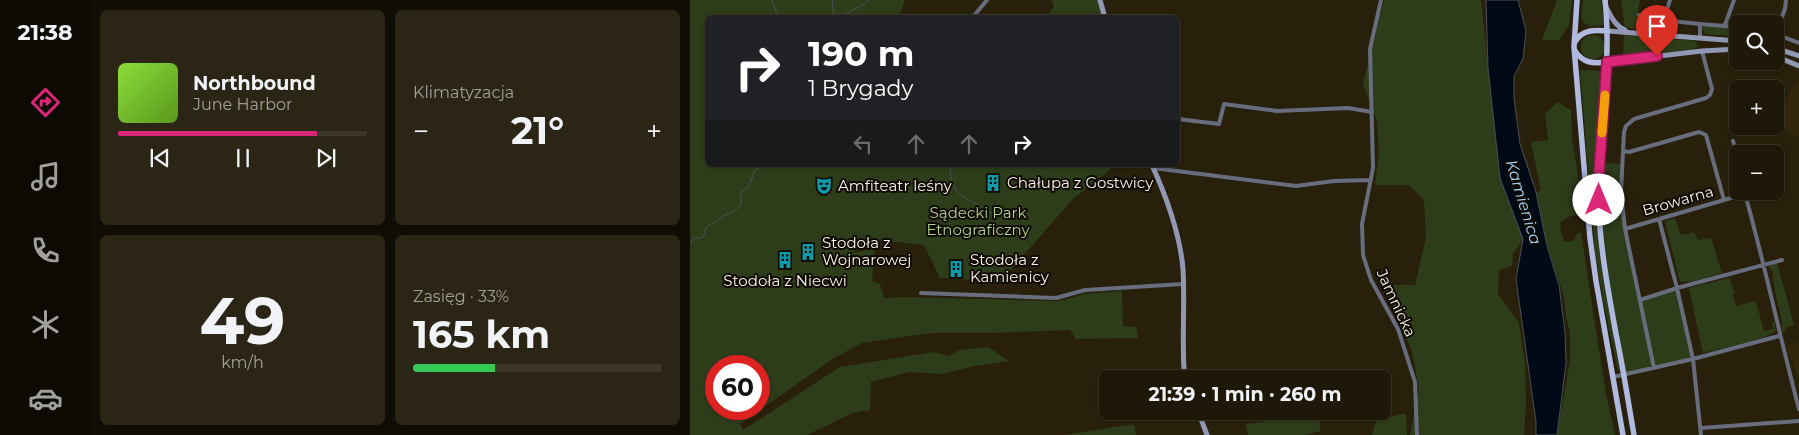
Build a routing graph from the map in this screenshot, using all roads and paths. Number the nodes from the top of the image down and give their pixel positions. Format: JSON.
{"nodes":[{"id":1,"x":987,"y":0,"type":"edge"},
{"id":2,"x":1100,"y":0,"type":"edge"},
{"id":3,"x":1381,"y":0,"type":"edge"},
{"id":4,"x":1577,"y":0,"type":"edge"},
{"id":5,"x":1605,"y":0,"type":"edge"},
{"id":6,"x":1670,"y":0,"type":"edge"},
{"id":7,"x":1734,"y":0,"type":"edge"},
{"id":8,"x":1786,"y":0,"type":"edge"},
{"id":9,"x":1606,"y":7,"type":"junction"},
{"id":10,"x":974,"y":15,"type":"edge"},
{"id":11,"x":1105,"y":15,"type":"edge"},
{"id":12,"x":1639,"y":15,"type":"dead end"},
{"id":13,"x":1783,"y":15,"type":"edge"},
{"id":14,"x":1664,"y":20,"type":"junction"},
{"id":15,"x":1700,"y":24,"type":"junction"},
{"id":16,"x":1725,"y":25,"type":"junction"},
{"id":17,"x":1729,"y":26,"type":"edge"},
{"id":18,"x":1608,"y":31,"type":"junction"},
{"id":19,"x":1630,"y":32,"type":"junction"},
{"id":20,"x":1784,"y":37,"type":"edge"},
{"id":21,"x":1700,"y":38,"type":"junction"},
{"id":22,"x":1729,"y":40,"type":"edge"},
{"id":23,"x":1799,"y":43,"type":"edge"},
{"id":24,"x":1574,"y":47,"type":"junction"},
{"id":25,"x":1729,"y":50,"type":"edge"},
{"id":26,"x":1702,"y":51,"type":"junction"},
{"id":27,"x":1784,"y":51,"type":"edge"},
{"id":28,"x":1799,"y":56,"type":"edge"},
{"id":29,"x":1784,"y":60,"type":"edge"},
{"id":30,"x":1607,"y":62,"type":"junction"},
{"id":31,"x":1799,"y":66,"type":"edge"},
{"id":32,"x":1372,"y":112,"type":"junction"},
{"id":33,"x":1180,"y":119,"type":"edge"},
{"id":34,"x":1733,"y":141,"type":"dead end"},
{"id":35,"x":1734,"y":145,"type":"edge"},
{"id":36,"x":1624,"y":151,"type":"junction"},
{"id":37,"x":1152,"y":167,"type":"edge"},
{"id":38,"x":1371,"y":180,"type":"junction"},
{"id":39,"x":1729,"y":198,"type":"edge"},
{"id":40,"x":1724,"y":200,"type":"junction"},
{"id":41,"x":1748,"y":200,"type":"edge"},
{"id":42,"x":1660,"y":219,"type":"junction"},
{"id":43,"x":1625,"y":229,"type":"junction"},
{"id":44,"x":1782,"y":260,"type":"dead end"},
{"id":45,"x":1764,"y":265,"type":"junction"},
{"id":46,"x":1183,"y":284,"type":"junction"},
{"id":47,"x":1677,"y":288,"type":"junction"},
{"id":48,"x":922,"y":293,"type":"dead end"},
{"id":49,"x":1640,"y":300,"type":"junction"},
{"id":50,"x":1779,"y":336,"type":"junction"},
{"id":51,"x":1693,"y":359,"type":"junction"},
{"id":52,"x":1654,"y":368,"type":"junction"},
{"id":53,"x":1184,"y":370,"type":"edge"},
{"id":54,"x":1623,"y":375,"type":"junction"},
{"id":55,"x":1613,"y":377,"type":"junction"},
{"id":56,"x":1799,"y":409,"type":"edge"},
{"id":57,"x":1201,"y":420,"type":"edge"},
{"id":58,"x":1799,"y":422,"type":"edge"},
{"id":59,"x":1701,"y":428,"type":"junction"},
{"id":60,"x":1207,"y":435,"type":"edge"},
{"id":61,"x":1417,"y":435,"type":"edge"},
{"id":62,"x":1624,"y":435,"type":"edge"},
{"id":63,"x":1634,"y":435,"type":"edge"},
{"id":64,"x":1701,"y":435,"type":"edge"}],
"edges":[{"from":1,"to":10,"type":"street"},
{"from":2,"to":11,"type":"street"},
{"from":3,"to":32,"type":"street","name":"Jamnicka"},
{"from":4,"to":24,"type":"main road"},
{"from":5,"to":9,"type":"main road"},
{"from":6,"to":14,"type":"street"},
{"from":7,"to":16,"type":"street"},
{"from":8,"to":13,"type":"street"},
{"from":9,"to":18,"type":"main road"},
{"from":9,"to":19,"type":"street"},
{"from":12,"to":14,"type":"street"},
{"from":14,"to":15,"type":"street"},
{"from":15,"to":16,"type":"street"},
{"from":15,"to":21,"type":"street"},
{"from":16,"to":17,"type":"street"},
{"from":18,"to":19,"type":"street"},
{"from":18,"to":24,"type":"main road"},
{"from":18,"to":30,"type":"main road"},
{"from":19,"to":21,"type":"street"},
{"from":20,"to":23,"type":"street"},
{"from":21,"to":22,"type":"street"},
{"from":21,"to":26,"type":"street"},
{"from":24,"to":30,"type":"main road"},
{"from":24,"to":55,"type":"main road"},
{"from":25,"to":26,"type":"street"},
{"from":26,"to":30,"type":"street"},
{"from":26,"to":36,"type":"street","name":"Browarna"},
{"from":27,"to":28,"type":"street"},
{"from":29,"to":31,"type":"street"},
{"from":30,"to":54,"type":"main road"},
{"from":32,"to":33,"type":"street"},
{"from":32,"to":38,"type":"street","name":"Jamnicka"},
{"from":34,"to":35,"type":"street"},
{"from":36,"to":40,"type":"street","name":"Browarna"},
{"from":36,"to":43,"type":"street","name":"Browarna"},
{"from":37,"to":38,"type":"street"},
{"from":37,"to":46,"type":"street"},
{"from":38,"to":61,"type":"street","name":"Jamnicka"},
{"from":39,"to":40,"type":"street"},
{"from":40,"to":42,"type":"street","name":"Browarna"},
{"from":41,"to":45,"type":"street"},
{"from":42,"to":43,"type":"street","name":"Browarna"},
{"from":42,"to":47,"type":"street"},
{"from":43,"to":49,"type":"street"},
{"from":44,"to":45,"type":"street"},
{"from":45,"to":47,"type":"street"},
{"from":45,"to":50,"type":"street"},
{"from":46,"to":48,"type":"street"},
{"from":46,"to":53,"type":"street"},
{"from":47,"to":49,"type":"street"},
{"from":47,"to":51,"type":"street"},
{"from":49,"to":52,"type":"street"},
{"from":50,"to":51,"type":"street"},
{"from":50,"to":56,"type":"street"},
{"from":51,"to":52,"type":"street"},
{"from":51,"to":59,"type":"street"},
{"from":52,"to":54,"type":"street"},
{"from":54,"to":55,"type":"street"},
{"from":54,"to":63,"type":"main road"},
{"from":55,"to":62,"type":"main road"},
{"from":57,"to":60,"type":"street"},
{"from":58,"to":59,"type":"street"},
{"from":59,"to":64,"type":"street"}]}
